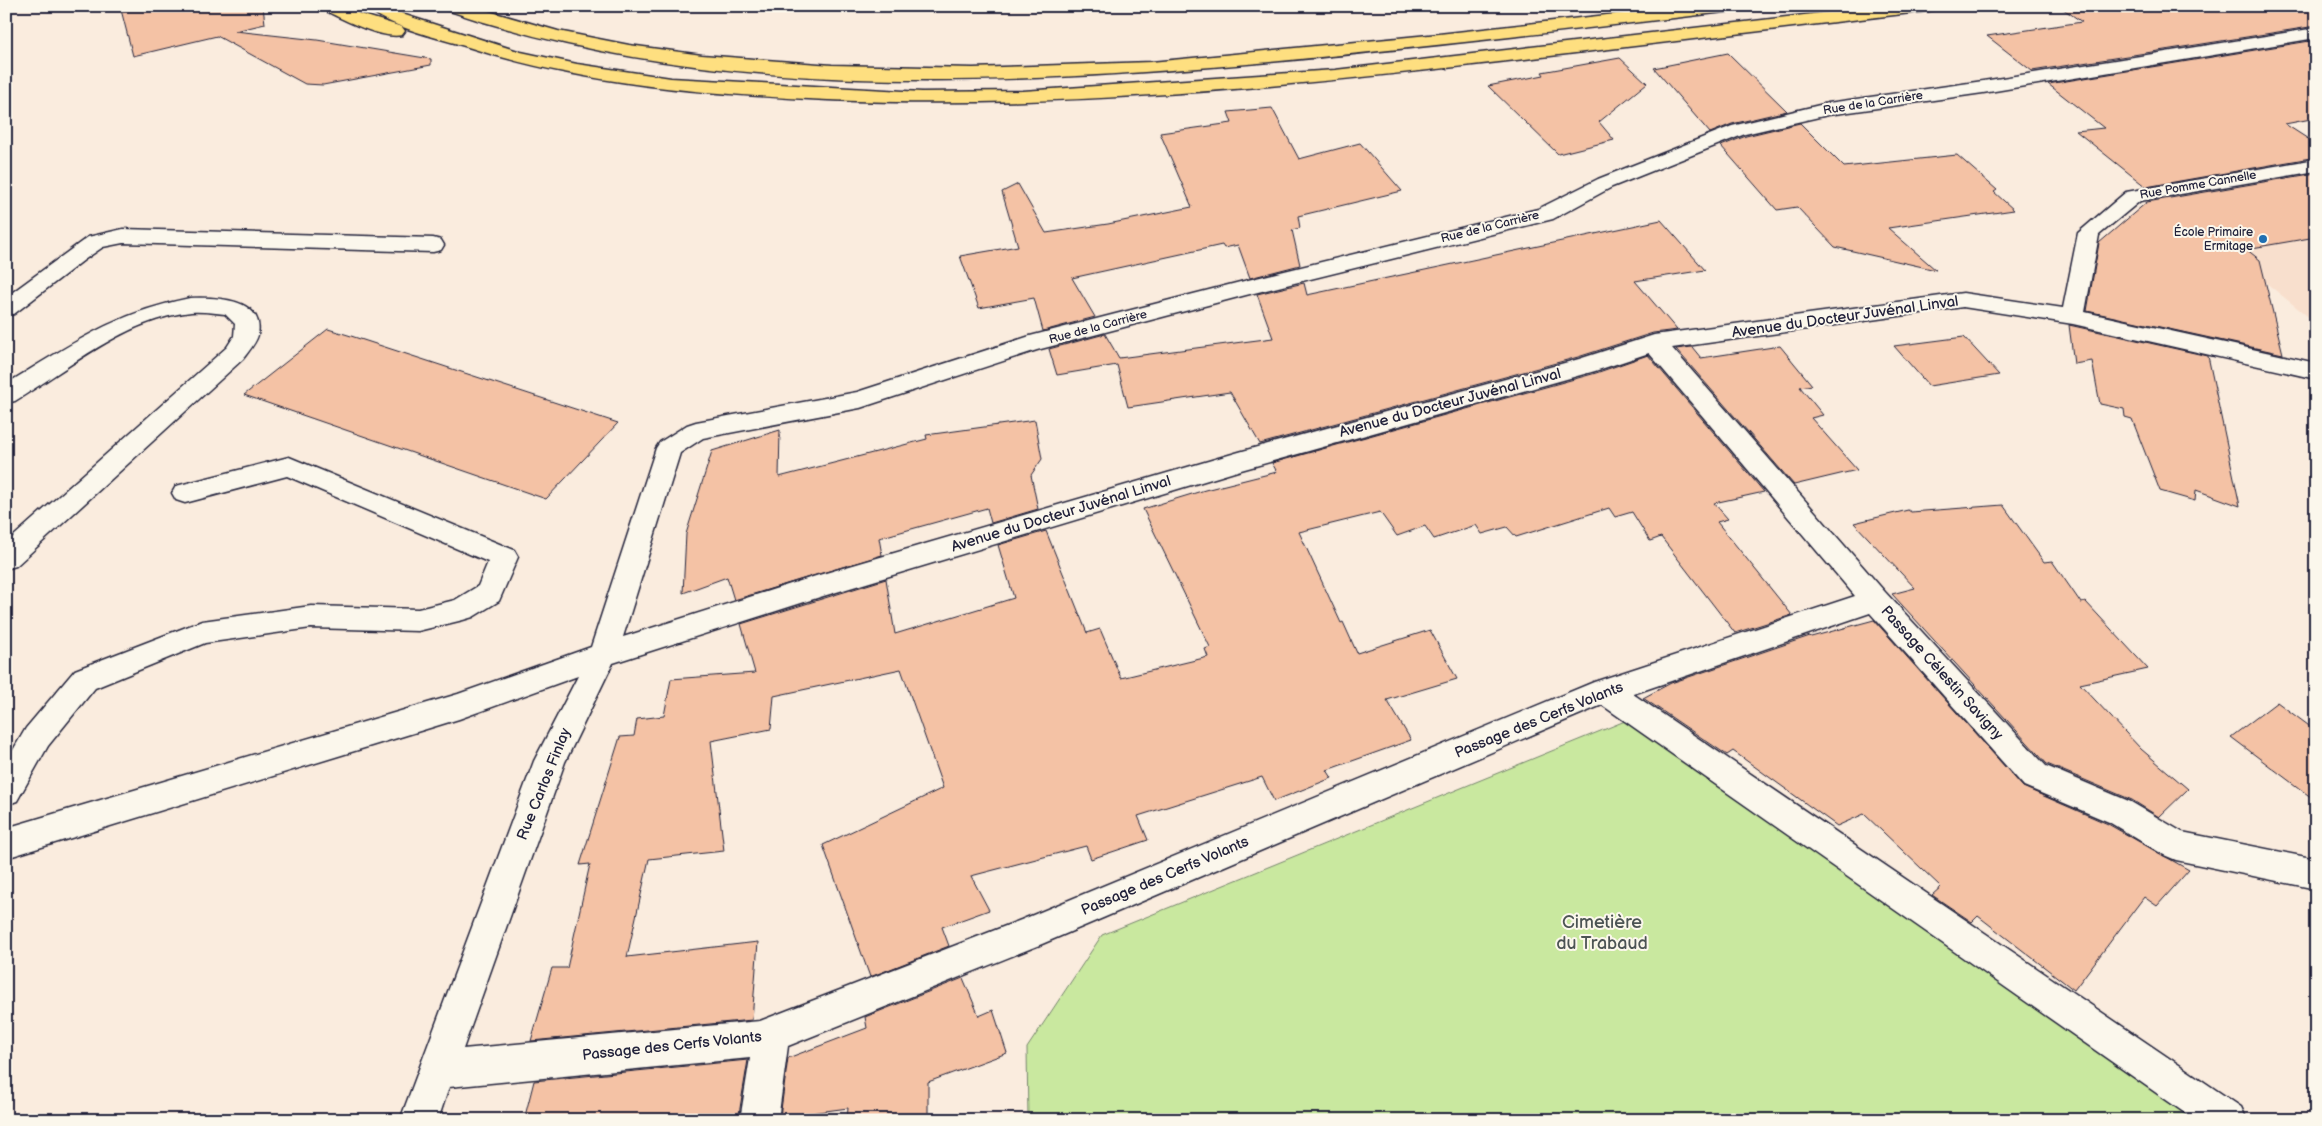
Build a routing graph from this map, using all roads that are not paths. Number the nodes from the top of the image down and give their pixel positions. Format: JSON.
{"nodes":[{"id":1,"x":330,"y":6,"type":"edge"},
{"id":2,"x":374,"y":6,"type":"edge"},
{"id":3,"x":453,"y":6,"type":"edge"},
{"id":4,"x":474,"y":6,"type":"edge"},
{"id":5,"x":1733,"y":6,"type":"edge"},
{"id":6,"x":1928,"y":6,"type":"edge"},
{"id":7,"x":499,"y":23,"type":"junction"},
{"id":8,"x":2316,"y":33,"type":"edge"},
{"id":9,"x":517,"y":57,"type":"junction"},
{"id":10,"x":2316,"y":165,"type":"edge"},
{"id":11,"x":433,"y":245,"type":"dead end"},
{"id":12,"x":6,"y":310,"type":"edge"},
{"id":13,"x":2073,"y":317,"type":"junction"},
{"id":14,"x":1654,"y":343,"type":"junction"},
{"id":15,"x":2316,"y":371,"type":"edge"},
{"id":16,"x":6,"y":395,"type":"edge"},
{"id":17,"x":669,"y":448,"type":"joint"},
{"id":18,"x":185,"y":492,"type":"dead end"},
{"id":19,"x":6,"y":559,"type":"edge"},
{"id":20,"x":1875,"y":600,"type":"junction"},
{"id":21,"x":603,"y":655,"type":"junction"},
{"id":22,"x":1605,"y":691,"type":"junction"},
{"id":23,"x":6,"y":791,"type":"edge"},
{"id":24,"x":6,"y":844,"type":"edge"},
{"id":25,"x":2316,"y":874,"type":"edge"},
{"id":26,"x":772,"y":1034,"type":"junction"},
{"id":27,"x":436,"y":1070,"type":"junction"},
{"id":28,"x":419,"y":1120,"type":"edge"},
{"id":29,"x":759,"y":1120,"type":"edge"},
{"id":30,"x":2228,"y":1120,"type":"edge"}],
"edges":[{"from":1,"to":9,"type":"highway"},
{"from":2,"to":9,"type":"highway"},
{"from":3,"to":7,"type":"highway"},
{"from":4,"to":7,"type":"highway"},
{"from":5,"to":7,"type":"highway"},
{"from":6,"to":9,"type":"highway"},
{"from":8,"to":17,"type":"street","name":"Rue de la Carrière"},
{"from":10,"to":13,"type":"street","name":"Rue Pomme Cannelle"},
{"from":11,"to":12,"type":"street"},
{"from":13,"to":14,"type":"street","name":"Avenue du Docteur Juvénal Linval"},
{"from":13,"to":15,"type":"street","name":"Avenue du Docteur Juvénal Linval"},
{"from":14,"to":20,"type":"street","name":"Passage Célestin Savigny"},
{"from":14,"to":21,"type":"street","name":"Avenue du Docteur Juvénal Linval"},
{"from":16,"to":19,"type":"street"},
{"from":17,"to":21,"type":"street","name":"Rue Carlos Finlay"},
{"from":18,"to":23,"type":"street"},
{"from":20,"to":22,"type":"street","name":"Passage des Cerfs Volants"},
{"from":20,"to":25,"type":"street","name":"Passage Célestin Savigny"},
{"from":21,"to":24,"type":"street","name":"Avenue du Docteur Juvénal Linval"},
{"from":21,"to":27,"type":"street","name":"Rue Carlos Finlay"},
{"from":22,"to":26,"type":"street","name":"Passage des Cerfs Volants"},
{"from":22,"to":30,"type":"street"},
{"from":26,"to":27,"type":"street","name":"Passage des Cerfs Volants"},
{"from":26,"to":29,"type":"street"},
{"from":27,"to":28,"type":"street","name":"Rue Carlos Finlay"}]}
